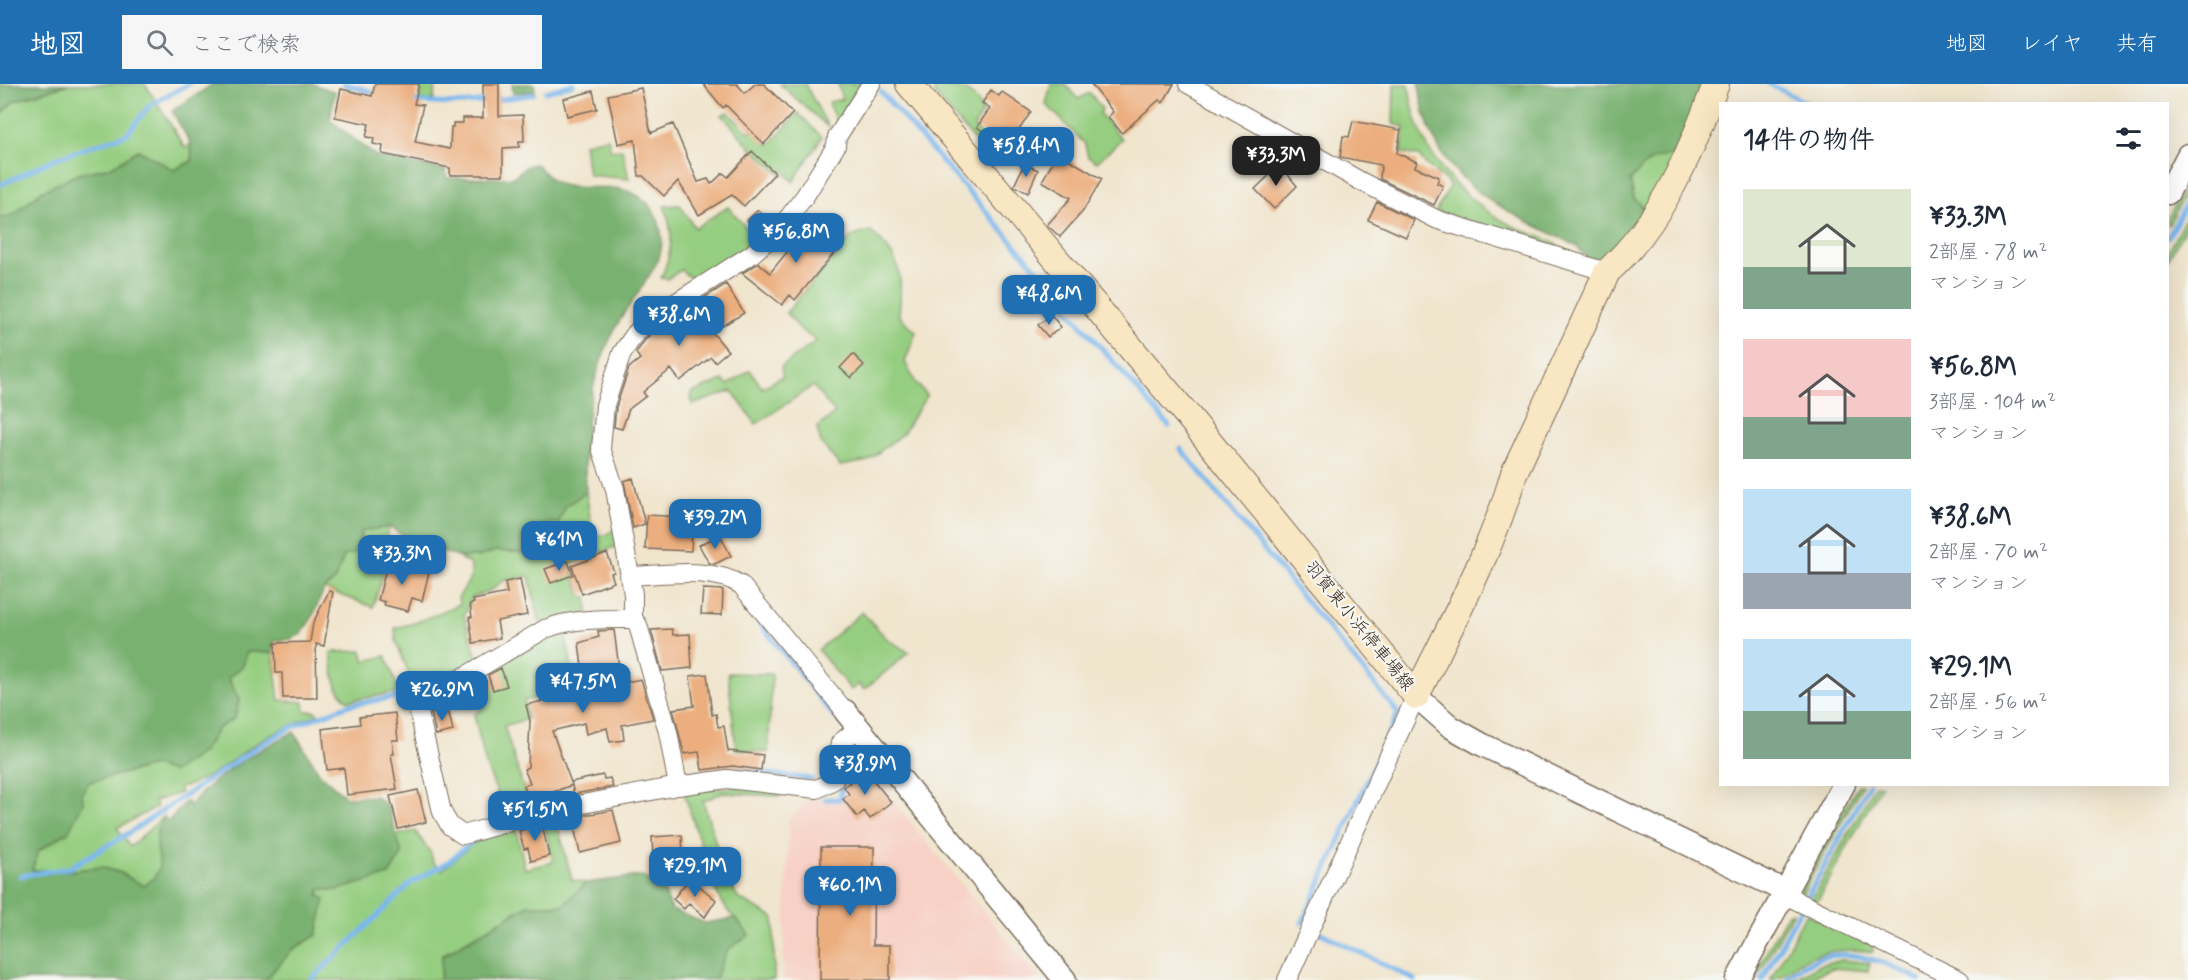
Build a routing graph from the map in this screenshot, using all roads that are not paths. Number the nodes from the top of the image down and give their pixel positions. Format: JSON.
{"nodes":[{"id":1,"x":871,"y":84,"type":"edge"},
{"id":2,"x":909,"y":84,"type":"edge"},
{"id":3,"x":1188,"y":84,"type":"edge"},
{"id":4,"x":1716,"y":84,"type":"edge"},
{"id":5,"x":2188,"y":155,"type":"edge"},
{"id":6,"x":2169,"y":191,"type":"edge"},
{"id":7,"x":1607,"y":272,"type":"junction"},
{"id":8,"x":629,"y":576,"type":"junction"},
{"id":9,"x":633,"y":619,"type":"junction"},
{"id":10,"x":1416,"y":696,"type":"junction"},
{"id":11,"x":851,"y":719,"type":"junction"},
{"id":12,"x":678,"y":786,"type":"junction"},
{"id":13,"x":1843,"y":786,"type":"edge"},
{"id":14,"x":1797,"y":900,"type":"junction"},
{"id":15,"x":1065,"y":980,"type":"edge"},
{"id":16,"x":1287,"y":980,"type":"edge"},
{"id":17,"x":1737,"y":980,"type":"edge"},
{"id":18,"x":1960,"y":980,"type":"edge"}],
"edges":[{"from":1,"to":8,"type":"street"},
{"from":2,"to":10,"type":"main road","name":"羽賀東小浜停車場線"},
{"from":3,"to":7,"type":"street"},
{"from":4,"to":7,"type":"main road","name":"羽賀東小浜停車場線"},
{"from":5,"to":6,"type":"street"},
{"from":7,"to":10,"type":"main road","name":"羽賀東小浜停車場線"},
{"from":8,"to":9,"type":"street"},
{"from":8,"to":11,"type":"street"},
{"from":9,"to":12,"type":"street"},
{"from":9,"to":12,"type":"street"},
{"from":10,"to":14,"type":"street"},
{"from":10,"to":16,"type":"street"},
{"from":11,"to":12,"type":"street"},
{"from":11,"to":15,"type":"street"},
{"from":13,"to":14,"type":"street"},
{"from":14,"to":17,"type":"street"},
{"from":14,"to":18,"type":"street"}]}
